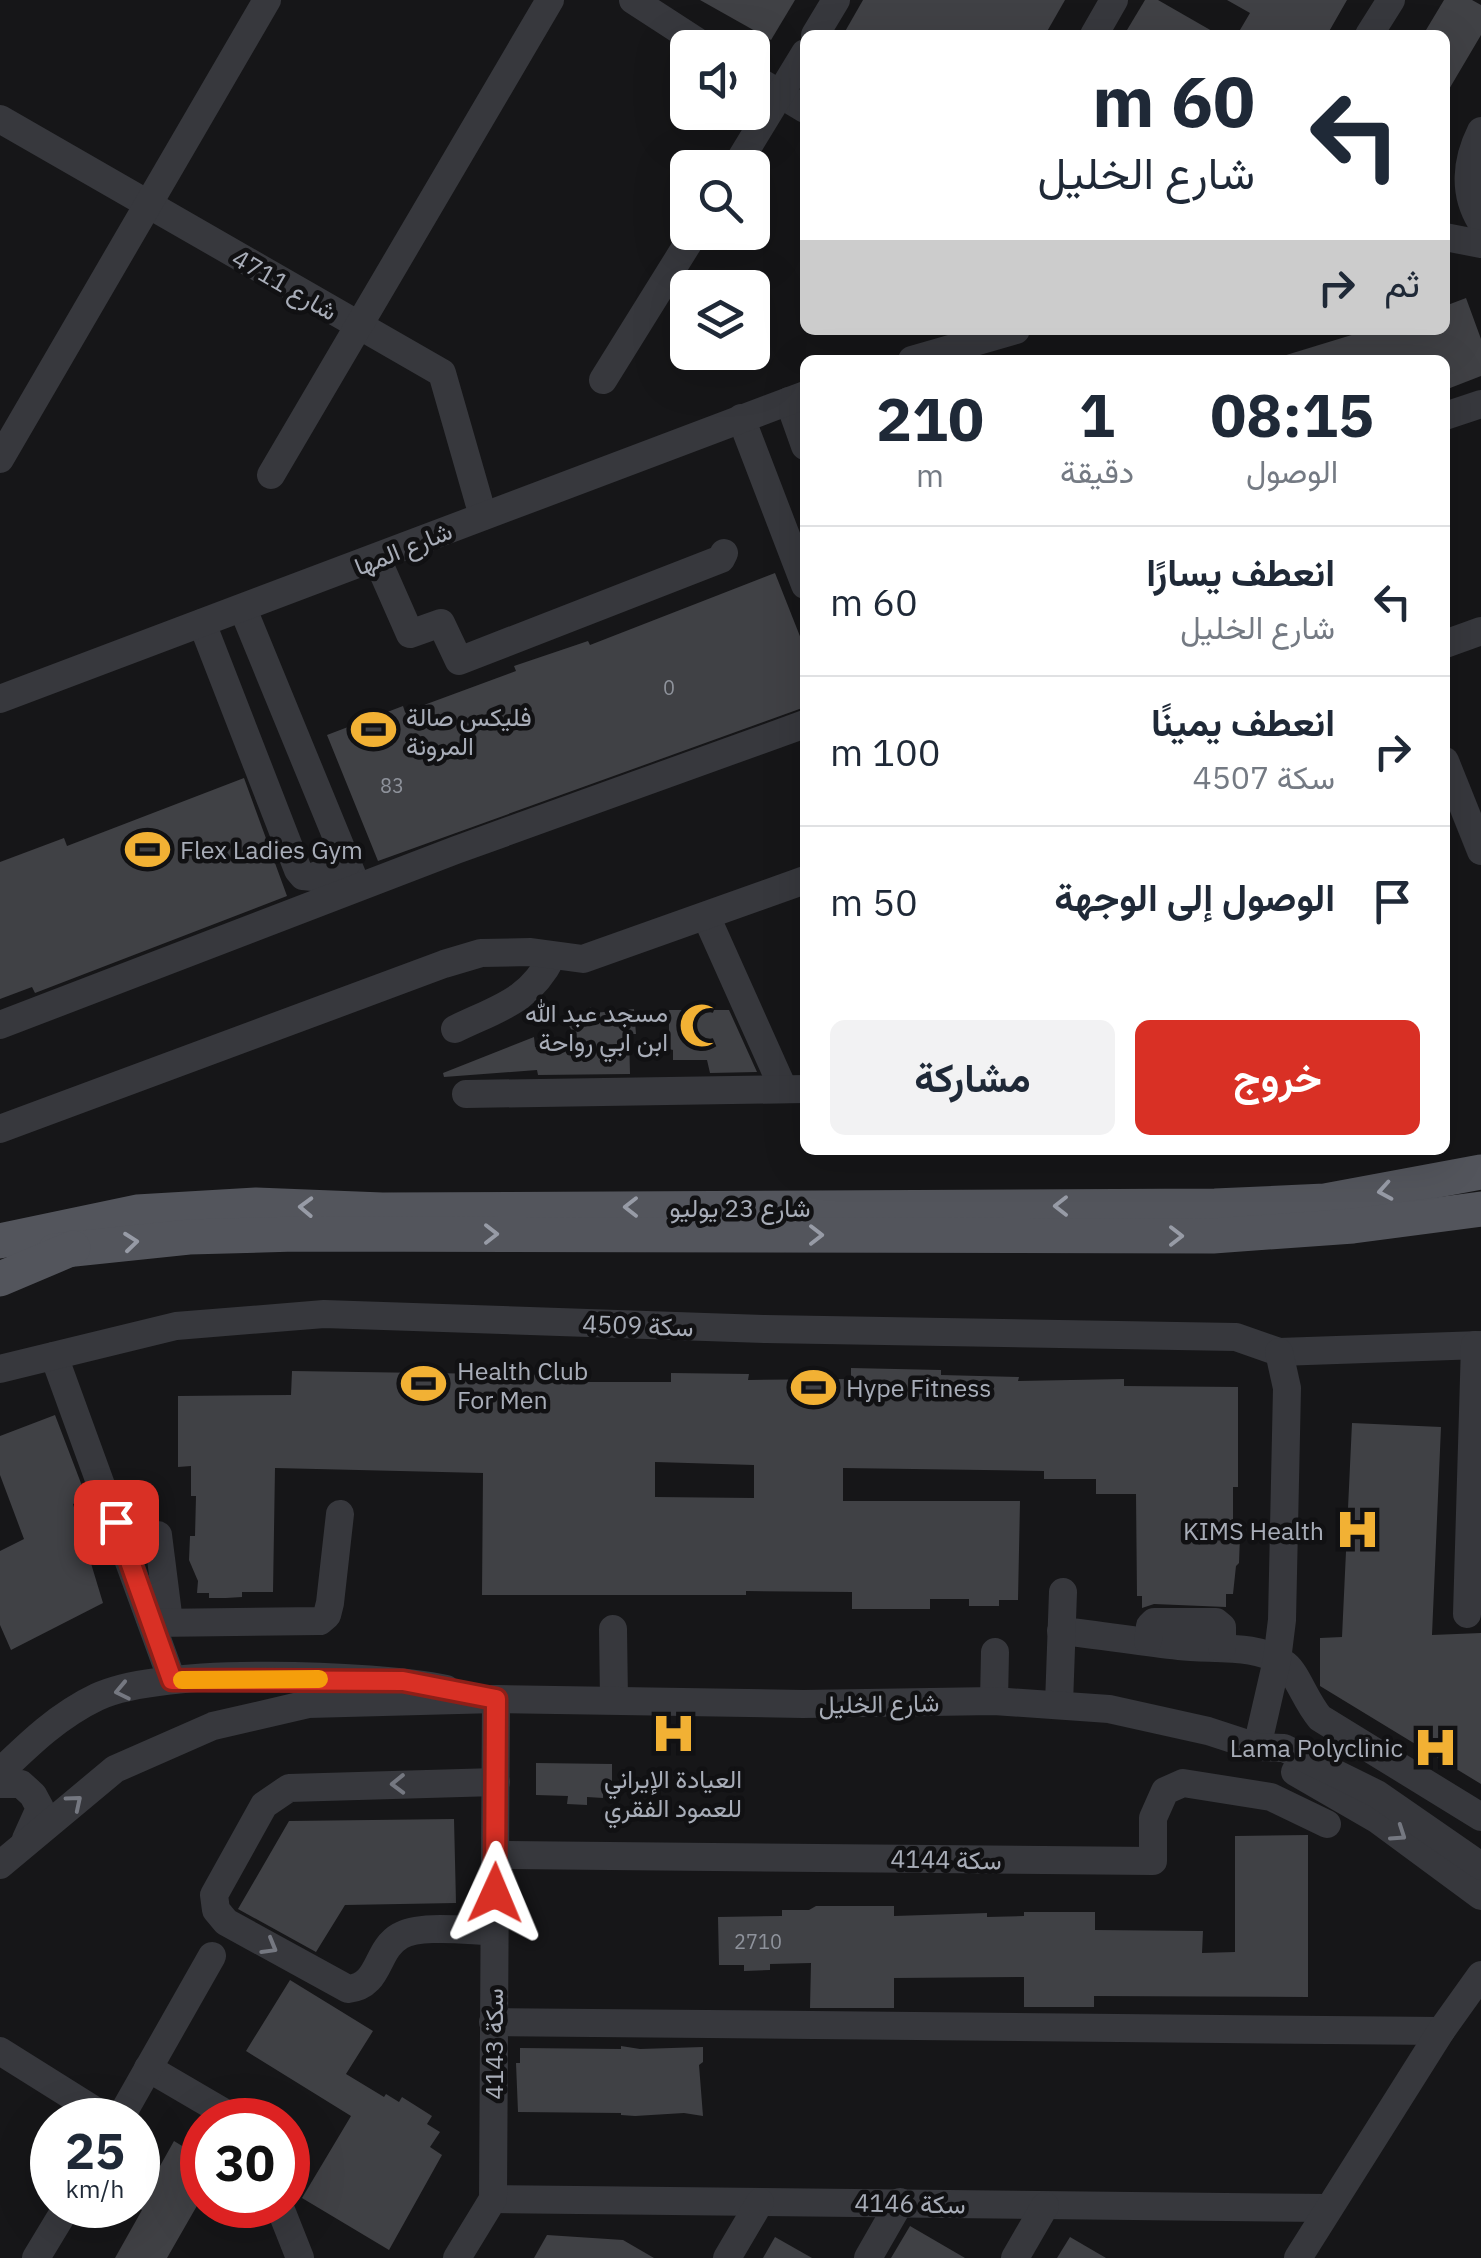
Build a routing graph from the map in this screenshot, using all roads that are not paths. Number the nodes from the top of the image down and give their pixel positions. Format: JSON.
{"nodes":[{"id":1,"x":266,"y":0,"type":"edge"},
{"id":2,"x":550,"y":0,"type":"edge"},
{"id":3,"x":633,"y":0,"type":"edge"},
{"id":4,"x":836,"y":0,"type":"edge"},
{"id":5,"x":1114,"y":0,"type":"edge"},
{"id":6,"x":1391,"y":0,"type":"edge"},
{"id":7,"x":679,"y":30,"type":"edge"},
{"id":8,"x":819,"y":30,"type":"edge"},
{"id":9,"x":1097,"y":30,"type":"edge"},
{"id":10,"x":1373,"y":30,"type":"edge"},
{"id":11,"x":800,"y":61,"type":"edge"},
{"id":12,"x":770,"y":88,"type":"edge"},
{"id":13,"x":780,"y":94,"type":"junction"},
{"id":14,"x":800,"y":106,"type":"edge"},
{"id":15,"x":0,"y":119,"type":"edge"},
{"id":16,"x":1477,"y":140,"type":"edge"},
{"id":17,"x":746,"y":150,"type":"edge"},
{"id":18,"x":1450,"y":165,"type":"edge"},
{"id":19,"x":148,"y":206,"type":"junction"},
{"id":20,"x":1481,"y":222,"type":"edge"},
{"id":21,"x":1450,"y":238,"type":"edge"},
{"id":22,"x":1481,"y":244,"type":"edge"},
{"id":23,"x":684,"y":250,"type":"edge"},
{"id":24,"x":358,"y":326,"type":"junction"},
{"id":25,"x":994,"y":335,"type":"edge"},
{"id":26,"x":928,"y":355,"type":"edge"},
{"id":27,"x":603,"y":380,"type":"dead end"},
{"id":28,"x":797,"y":398,"type":"edge"},
{"id":29,"x":1481,"y":404,"type":"edge"},
{"id":30,"x":1450,"y":414,"type":"edge"},
{"id":31,"x":741,"y":418,"type":"junction"},
{"id":32,"x":0,"y":459,"type":"edge"},
{"id":33,"x":271,"y":475,"type":"dead end"},
{"id":34,"x":483,"y":516,"type":"junction"},
{"id":35,"x":724,"y":553,"type":"dead end"},
{"id":36,"x":377,"y":559,"type":"junction"},
{"id":37,"x":800,"y":571,"type":"edge"},
{"id":38,"x":243,"y":609,"type":"junction"},
{"id":39,"x":202,"y":623,"type":"junction"},
{"id":40,"x":1481,"y":630,"type":"edge"},
{"id":41,"x":1450,"y":642,"type":"edge"},
{"id":42,"x":0,"y":699,"type":"edge"},
{"id":43,"x":800,"y":726,"type":"edge"},
{"id":44,"x":1450,"y":774,"type":"edge"},
{"id":45,"x":1481,"y":852,"type":"edge"},
{"id":46,"x":352,"y":876,"type":"junction"},
{"id":47,"x":800,"y":882,"type":"edge"},
{"id":48,"x":706,"y":916,"type":"junction"},
{"id":49,"x":552,"y":957,"type":"junction"},
{"id":50,"x":0,"y":1025,"type":"edge"},
{"id":51,"x":455,"y":1030,"type":"dead end"},
{"id":52,"x":794,"y":1089,"type":"edge"},
{"id":53,"x":466,"y":1094,"type":"dead end"},
{"id":54,"x":0,"y":1130,"type":"edge"},
{"id":55,"x":1481,"y":1168,"type":"edge"},
{"id":56,"x":1481,"y":1209,"type":"edge"},
{"id":57,"x":0,"y":1242,"type":"edge"},
{"id":58,"x":73,"y":1248,"type":"junction"},
{"id":59,"x":0,"y":1261,"type":"edge"},
{"id":60,"x":0,"y":1278,"type":"edge"},
{"id":61,"x":1478,"y":1345,"type":"edge"},
{"id":62,"x":1279,"y":1352,"type":"junction"},
{"id":63,"x":54,"y":1356,"type":"junction"},
{"id":64,"x":0,"y":1369,"type":"edge"},
{"id":65,"x":340,"y":1514,"type":"dead end"},
{"id":66,"x":158,"y":1536,"type":"dead end"},
{"id":67,"x":1063,"y":1592,"type":"dead end"},
{"id":68,"x":1466,"y":1614,"type":"dead end"},
{"id":69,"x":161,"y":1623,"type":"junction"},
{"id":70,"x":613,"y":1629,"type":"dead end"},
{"id":71,"x":1062,"y":1631,"type":"junction"},
{"id":72,"x":996,"y":1652,"type":"dead end"},
{"id":73,"x":1277,"y":1660,"type":"junction"},
{"id":74,"x":172,"y":1680,"type":"junction"},
{"id":75,"x":496,"y":1699,"type":"junction"},
{"id":76,"x":614,"y":1700,"type":"junction"},
{"id":77,"x":994,"y":1701,"type":"junction"},
{"id":78,"x":1058,"y":1704,"type":"junction"},
{"id":79,"x":1256,"y":1747,"type":"junction"},
{"id":80,"x":1401,"y":1766,"type":"junction"},
{"id":81,"x":0,"y":1772,"type":"edge"},
{"id":82,"x":496,"y":1782,"type":"junction"},
{"id":83,"x":0,"y":1784,"type":"edge"},
{"id":84,"x":1382,"y":1798,"type":"junction"},
{"id":85,"x":1481,"y":1817,"type":"edge"},
{"id":86,"x":1327,"y":1824,"type":"dead end"},
{"id":87,"x":24,"y":1845,"type":"junction"},
{"id":88,"x":495,"y":1854,"type":"junction"},
{"id":89,"x":1477,"y":1855,"type":"edge"},
{"id":90,"x":0,"y":1864,"type":"edge"},
{"id":91,"x":1481,"y":1896,"type":"edge"},
{"id":92,"x":494,"y":1931,"type":"junction"},
{"id":93,"x":212,"y":1956,"type":"dead end"},
{"id":94,"x":1481,"y":1974,"type":"edge"},
{"id":95,"x":493,"y":2022,"type":"junction"},
{"id":96,"x":1441,"y":2031,"type":"junction"},
{"id":97,"x":0,"y":2052,"type":"edge"},
{"id":98,"x":148,"y":2068,"type":"junction"},
{"id":99,"x":74,"y":2098,"type":"edge"},
{"id":100,"x":131,"y":2098,"type":"edge"},
{"id":101,"x":199,"y":2098,"type":"edge"},
{"id":102,"x":493,"y":2199,"type":"junction"},
{"id":103,"x":760,"y":2202,"type":"junction"},
{"id":104,"x":900,"y":2202,"type":"junction"},
{"id":105,"x":1045,"y":2206,"type":"junction"},
{"id":106,"x":1327,"y":2208,"type":"junction"},
{"id":107,"x":54,"y":2228,"type":"edge"},
{"id":108,"x":288,"y":2228,"type":"edge"},
{"id":109,"x":36,"y":2258,"type":"edge"},
{"id":110,"x":300,"y":2258,"type":"edge"},
{"id":111,"x":458,"y":2258,"type":"edge"},
{"id":112,"x":727,"y":2258,"type":"edge"},
{"id":113,"x":868,"y":2258,"type":"edge"},
{"id":114,"x":1015,"y":2258,"type":"edge"},
{"id":115,"x":1298,"y":2258,"type":"edge"}],
"edges":[{"from":1,"to":19,"type":"street"},
{"from":2,"to":24,"type":"street"},
{"from":3,"to":7,"type":"street"},
{"from":4,"to":8,"type":"street"},
{"from":5,"to":9,"type":"street"},
{"from":6,"to":10,"type":"street"},
{"from":11,"to":13,"type":"street"},
{"from":12,"to":13,"type":"street"},
{"from":13,"to":14,"type":"street"},
{"from":13,"to":17,"type":"street"},
{"from":15,"to":19,"type":"street","name":"4711 شارع"},
{"from":16,"to":18,"type":"street"},
{"from":16,"to":20,"type":"street"},
{"from":19,"to":24,"type":"street","name":"4711 شارع"},
{"from":19,"to":32,"type":"street"},
{"from":21,"to":22,"type":"street"},
{"from":23,"to":27,"type":"street"},
{"from":24,"to":33,"type":"street"},
{"from":24,"to":34,"type":"street","name":"4711 شارع"},
{"from":25,"to":26,"type":"street"},
{"from":28,"to":31,"type":"street","name":"شارع المها"},
{"from":29,"to":30,"type":"street"},
{"from":31,"to":34,"type":"street","name":"شارع المها"},
{"from":31,"to":37,"type":"street"},
{"from":34,"to":36,"type":"street","name":"شارع المها"},
{"from":35,"to":36,"type":"street"},
{"from":36,"to":38,"type":"street","name":"شارع المها"},
{"from":38,"to":39,"type":"street","name":"شارع المها"},
{"from":38,"to":46,"type":"street"},
{"from":39,"to":42,"type":"street","name":"شارع المها"},
{"from":39,"to":46,"type":"street"},
{"from":40,"to":41,"type":"street"},
{"from":43,"to":46,"type":"street"},
{"from":44,"to":45,"type":"street"},
{"from":46,"to":50,"type":"street"},
{"from":47,"to":48,"type":"street"},
{"from":48,"to":49,"type":"street"},
{"from":48,"to":52,"type":"street"},
{"from":49,"to":51,"type":"street"},
{"from":49,"to":54,"type":"street"},
{"from":52,"to":53,"type":"street"},
{"from":55,"to":57,"type":"main road","name":"شارع 23 يوليو","one_way":true},
{"from":58,"to":56,"type":"main road","name":"شارع 23 يوليو","one_way":true},
{"from":58,"to":59,"type":"main road","name":"شارع 23 يوليو"},
{"from":58,"to":60,"type":"main road"},
{"from":61,"to":62,"type":"street","name":"سكة 4509"},
{"from":61,"to":68,"type":"street"},
{"from":62,"to":63,"type":"street","name":"سكة 4509"},
{"from":62,"to":73,"type":"street"},
{"from":63,"to":64,"type":"street","name":"سكة 4509"},
{"from":63,"to":69,"type":"street"},
{"from":65,"to":69,"type":"street"},
{"from":66,"to":69,"type":"street"},
{"from":67,"to":71,"type":"street"},
{"from":69,"to":74,"type":"street"},
{"from":70,"to":76,"type":"street"},
{"from":71,"to":73,"type":"street"},
{"from":71,"to":78,"type":"street"},
{"from":72,"to":77,"type":"street"},
{"from":73,"to":79,"type":"street"},
{"from":73,"to":80,"type":"street"},
{"from":74,"to":75,"type":"street","name":"شارع الخليل"},
{"from":74,"to":81,"type":"street","name":"شارع الخليل","one_way":true},
{"from":75,"to":76,"type":"street","name":"شارع الخليل"},
{"from":75,"to":82,"type":"street","name":"سكة 4143"},
{"from":87,"to":75,"type":"street","name":"شارع الخليل","one_way":true},
{"from":76,"to":77,"type":"street","name":"شارع الخليل"},
{"from":77,"to":78,"type":"street","name":"شارع الخليل"},
{"from":78,"to":79,"type":"street","name":"شارع الخليل"},
{"from":79,"to":84,"type":"street","name":"شارع الخليل"},
{"from":79,"to":91,"type":"street","name":"شارع الخليل","one_way":true},
{"from":80,"to":84,"type":"street"},
{"from":80,"to":85,"type":"street"},
{"from":82,"to":88,"type":"street","name":"سكة 4143"},
{"from":82,"to":92,"type":"street","one_way":true},
{"from":83,"to":87,"type":"street"},
{"from":84,"to":89,"type":"street","name":"شارع الخليل"},
{"from":86,"to":88,"type":"street","name":"سكة 4144"},
{"from":87,"to":90,"type":"street","name":"شارع الخليل"},
{"from":88,"to":92,"type":"street","name":"سكة 4143"},
{"from":92,"to":95,"type":"street","name":"سكة 4143"},
{"from":93,"to":98,"type":"street"},
{"from":94,"to":96,"type":"street"},
{"from":95,"to":96,"type":"street"},
{"from":95,"to":102,"type":"street","name":"سكة 4143"},
{"from":96,"to":106,"type":"street"},
{"from":97,"to":99,"type":"street"},
{"from":98,"to":100,"type":"street"},
{"from":98,"to":101,"type":"street"},
{"from":102,"to":103,"type":"street","name":"سكة 4146"},
{"from":102,"to":111,"type":"street"},
{"from":103,"to":104,"type":"street","name":"سكة 4146"},
{"from":103,"to":112,"type":"street"},
{"from":104,"to":105,"type":"street","name":"سكة 4146"},
{"from":104,"to":113,"type":"street"},
{"from":105,"to":106,"type":"street","name":"سكة 4146"},
{"from":105,"to":114,"type":"street"},
{"from":106,"to":115,"type":"street"},
{"from":107,"to":109,"type":"street"},
{"from":108,"to":110,"type":"street"}]}
